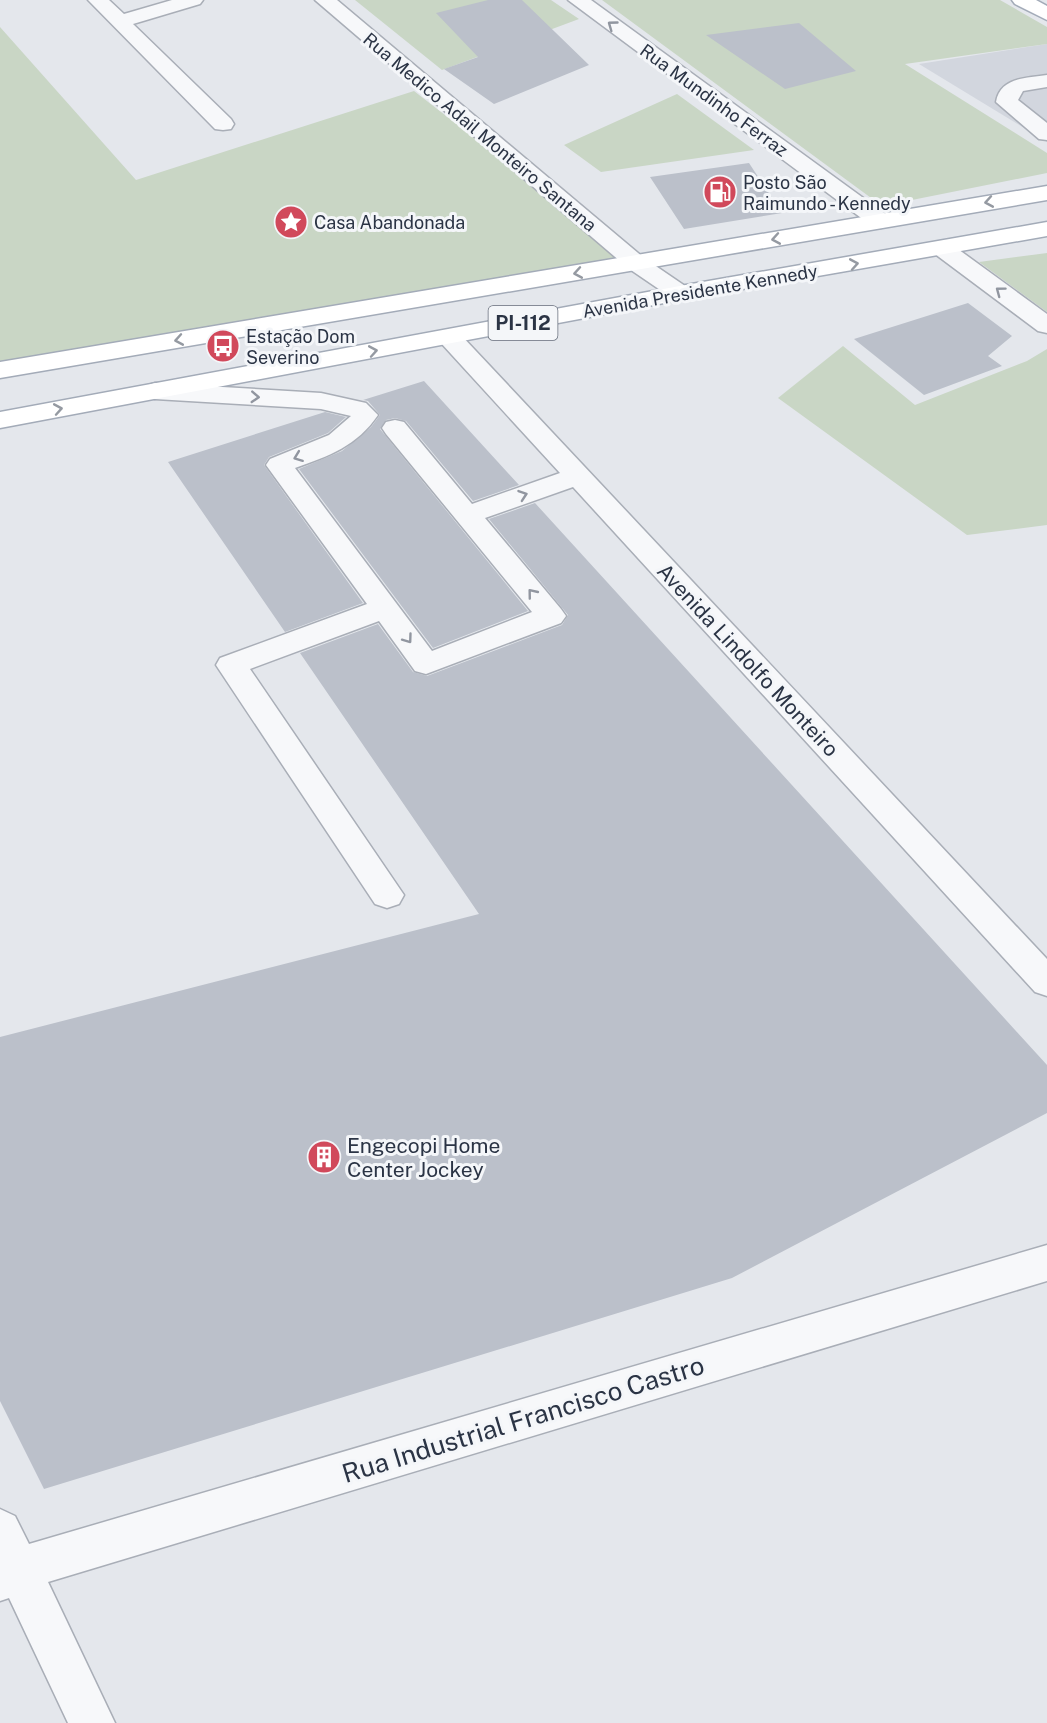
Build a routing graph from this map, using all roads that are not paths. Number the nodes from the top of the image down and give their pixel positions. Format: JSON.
{"nodes":[{"id":1,"x":98,"y":0,"type":"edge"},
{"id":2,"x":193,"y":0,"type":"edge"},
{"id":3,"x":325,"y":0,"type":"edge"},
{"id":4,"x":578,"y":0,"type":"edge"},
{"id":5,"x":1022,"y":0,"type":"edge"},
{"id":6,"x":1047,"y":14,"type":"edge"},
{"id":7,"x":119,"y":22,"type":"junction"},
{"id":8,"x":1047,"y":81,"type":"edge"},
{"id":9,"x":223,"y":123,"type":"dead end"},
{"id":10,"x":1047,"y":134,"type":"edge"},
{"id":11,"x":1047,"y":193,"type":"edge"},
{"id":12,"x":880,"y":221,"type":"junction"},
{"id":13,"x":1047,"y":229,"type":"edge"},
{"id":14,"x":943,"y":249,"type":"junction"},
{"id":15,"x":636,"y":263,"type":"junction"},
{"id":16,"x":680,"y":293,"type":"junction"},
{"id":17,"x":1047,"y":326,"type":"edge"},
{"id":18,"x":450,"y":338,"type":"junction"},
{"id":19,"x":0,"y":370,"type":"edge"},
{"id":20,"x":155,"y":391,"type":"junction"},
{"id":21,"x":0,"y":420,"type":"edge"},
{"id":22,"x":395,"y":428,"type":"dead end"},
{"id":23,"x":578,"y":476,"type":"junction"},
{"id":24,"x":467,"y":514,"type":"junction"},
{"id":25,"x":386,"y":608,"type":"junction"},
{"id":26,"x":387,"y":895,"type":"dead end"},
{"id":27,"x":1047,"y":982,"type":"edge"},
{"id":28,"x":1047,"y":1263,"type":"edge"},
{"id":29,"x":6,"y":1560,"type":"edge"},
{"id":30,"x":92,"y":1723,"type":"edge"}],
"edges":[{"from":1,"to":7,"type":"street"},
{"from":2,"to":7,"type":"street"},
{"from":3,"to":15,"type":"street","name":"Rua Medico Adail Monteiro Santana"},
{"from":12,"to":4,"type":"street","name":"Rua Mundinho Ferraz","one_way":true},
{"from":5,"to":6,"type":"main road"},
{"from":7,"to":9,"type":"street"},
{"from":8,"to":10,"type":"street"},
{"from":11,"to":12,"type":"main road","number":"PI-112","one_way":true},
{"from":12,"to":15,"type":"main road","number":"PI-112","one_way":true},
{"from":13,"to":14,"type":"main road","name":"Avenida Presidente Kennedy","number":"PI-112"},
{"from":16,"to":14,"type":"main road","name":"Avenida Presidente Kennedy","number":"PI-112","one_way":true},
{"from":17,"to":14,"type":"street","one_way":true},
{"from":15,"to":16,"type":"street","name":"Rua Medico Adail Monteiro Santana"},
{"from":15,"to":19,"type":"main road","name":"Avenida Presidente Kennedy","number":"PI-112","one_way":true},
{"from":16,"to":18,"type":"main road","name":"Avenida Presidente Kennedy","number":"PI-112"},
{"from":20,"to":18,"type":"main road","name":"Avenida Presidente Kennedy","number":"PI-112","one_way":true},
{"from":18,"to":23,"type":"street","name":"Avenida Lindolfo Monteiro"},
{"from":21,"to":20,"type":"main road","name":"Avenida Presidente Kennedy","number":"PI-112","one_way":true},
{"from":20,"to":25,"type":"street","one_way":true},
{"from":22,"to":24,"type":"street"},
{"from":24,"to":23,"type":"street","one_way":true},
{"from":23,"to":27,"type":"street","name":"Avenida Lindolfo Monteiro"},
{"from":25,"to":24,"type":"street","one_way":true},
{"from":25,"to":26,"type":"street"},
{"from":28,"to":29,"type":"street","name":"Rua Industrial Francisco Castro"},
{"from":29,"to":30,"type":"street"}]}
